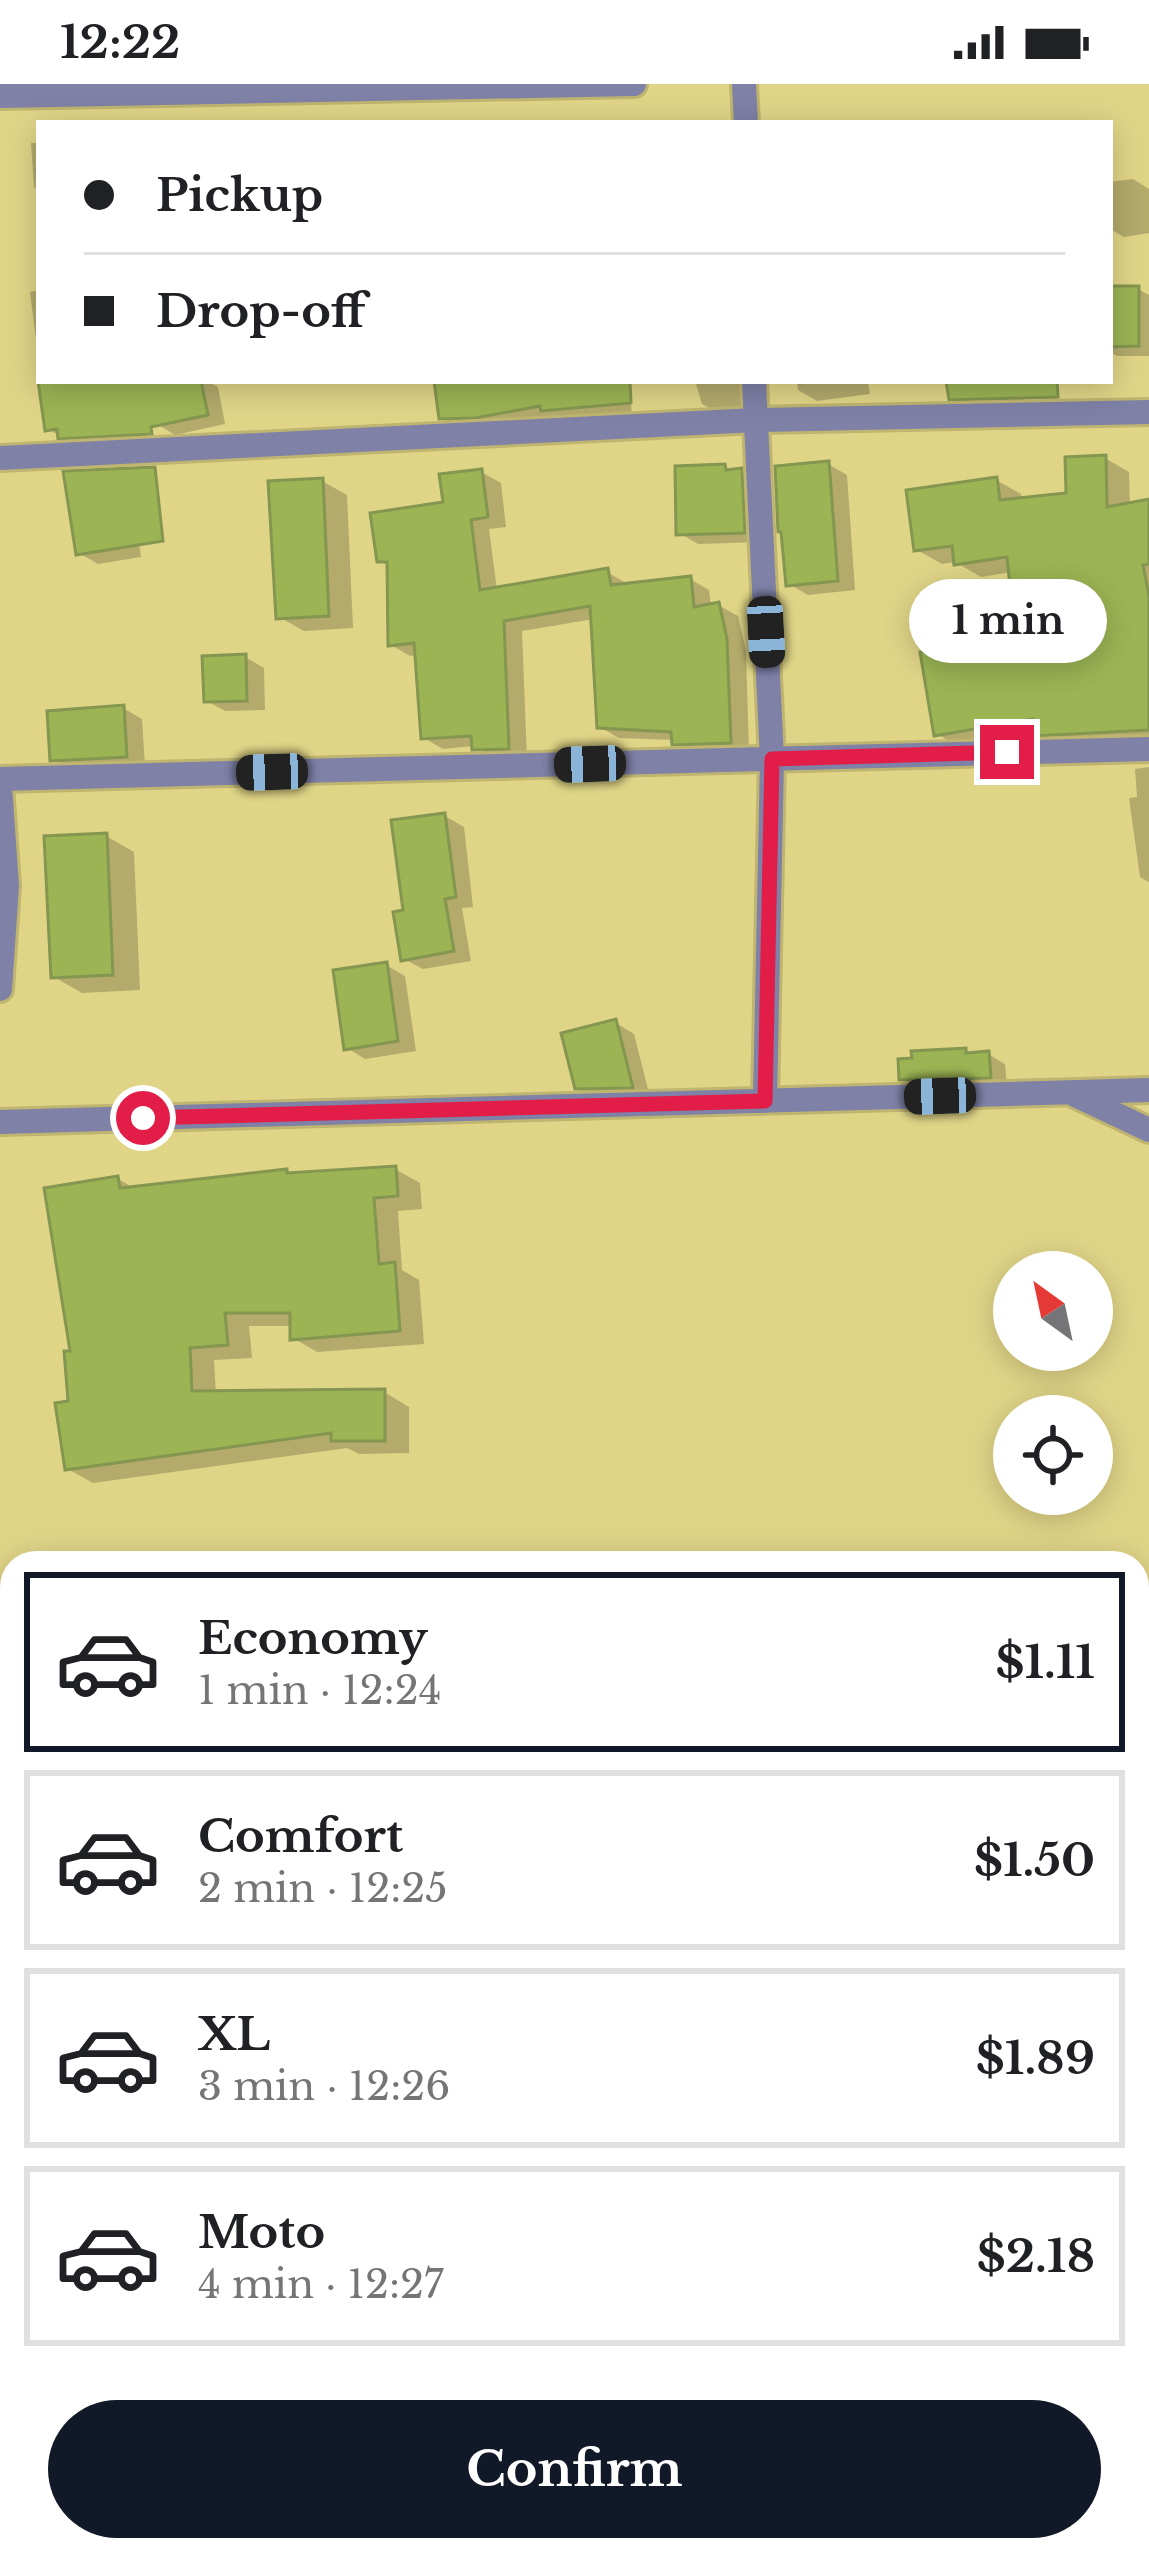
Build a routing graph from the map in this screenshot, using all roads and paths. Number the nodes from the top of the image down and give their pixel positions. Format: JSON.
{"nodes":[{"id":1,"x":634,"y":84,"type":"edge"},
{"id":2,"x":744,"y":84,"type":"edge"},
{"id":3,"x":0,"y":96,"type":"edge"},
{"id":4,"x":746,"y":120,"type":"edge"},
{"id":5,"x":754,"y":384,"type":"edge"},
{"id":6,"x":1149,"y":412,"type":"edge"},
{"id":7,"x":756,"y":420,"type":"junction"},
{"id":8,"x":0,"y":458,"type":"edge"},
{"id":9,"x":1149,"y":748,"type":"edge"},
{"id":10,"x":772,"y":759,"type":"junction"},
{"id":11,"x":0,"y":783,"type":"edge"},
{"id":12,"x":0,"y":989,"type":"edge"},
{"id":13,"x":1149,"y":1090,"type":"edge"},
{"id":14,"x":1071,"y":1093,"type":"junction"},
{"id":15,"x":765,"y":1101,"type":"junction"},
{"id":16,"x":0,"y":1122,"type":"edge"},
{"id":17,"x":1149,"y":1130,"type":"edge"}],
"edges":[{"from":1,"to":3,"type":"street"},
{"from":2,"to":4,"type":"street"},
{"from":5,"to":7,"type":"street"},
{"from":6,"to":7,"type":"street"},
{"from":7,"to":8,"type":"street"},
{"from":7,"to":10,"type":"street"},
{"from":9,"to":10,"type":"street"},
{"from":10,"to":11,"type":"street"},
{"from":10,"to":15,"type":"street"},
{"from":11,"to":12,"type":"street"},
{"from":13,"to":14,"type":"street"},
{"from":14,"to":15,"type":"street"},
{"from":14,"to":17,"type":"street"},
{"from":15,"to":16,"type":"street"}]}
